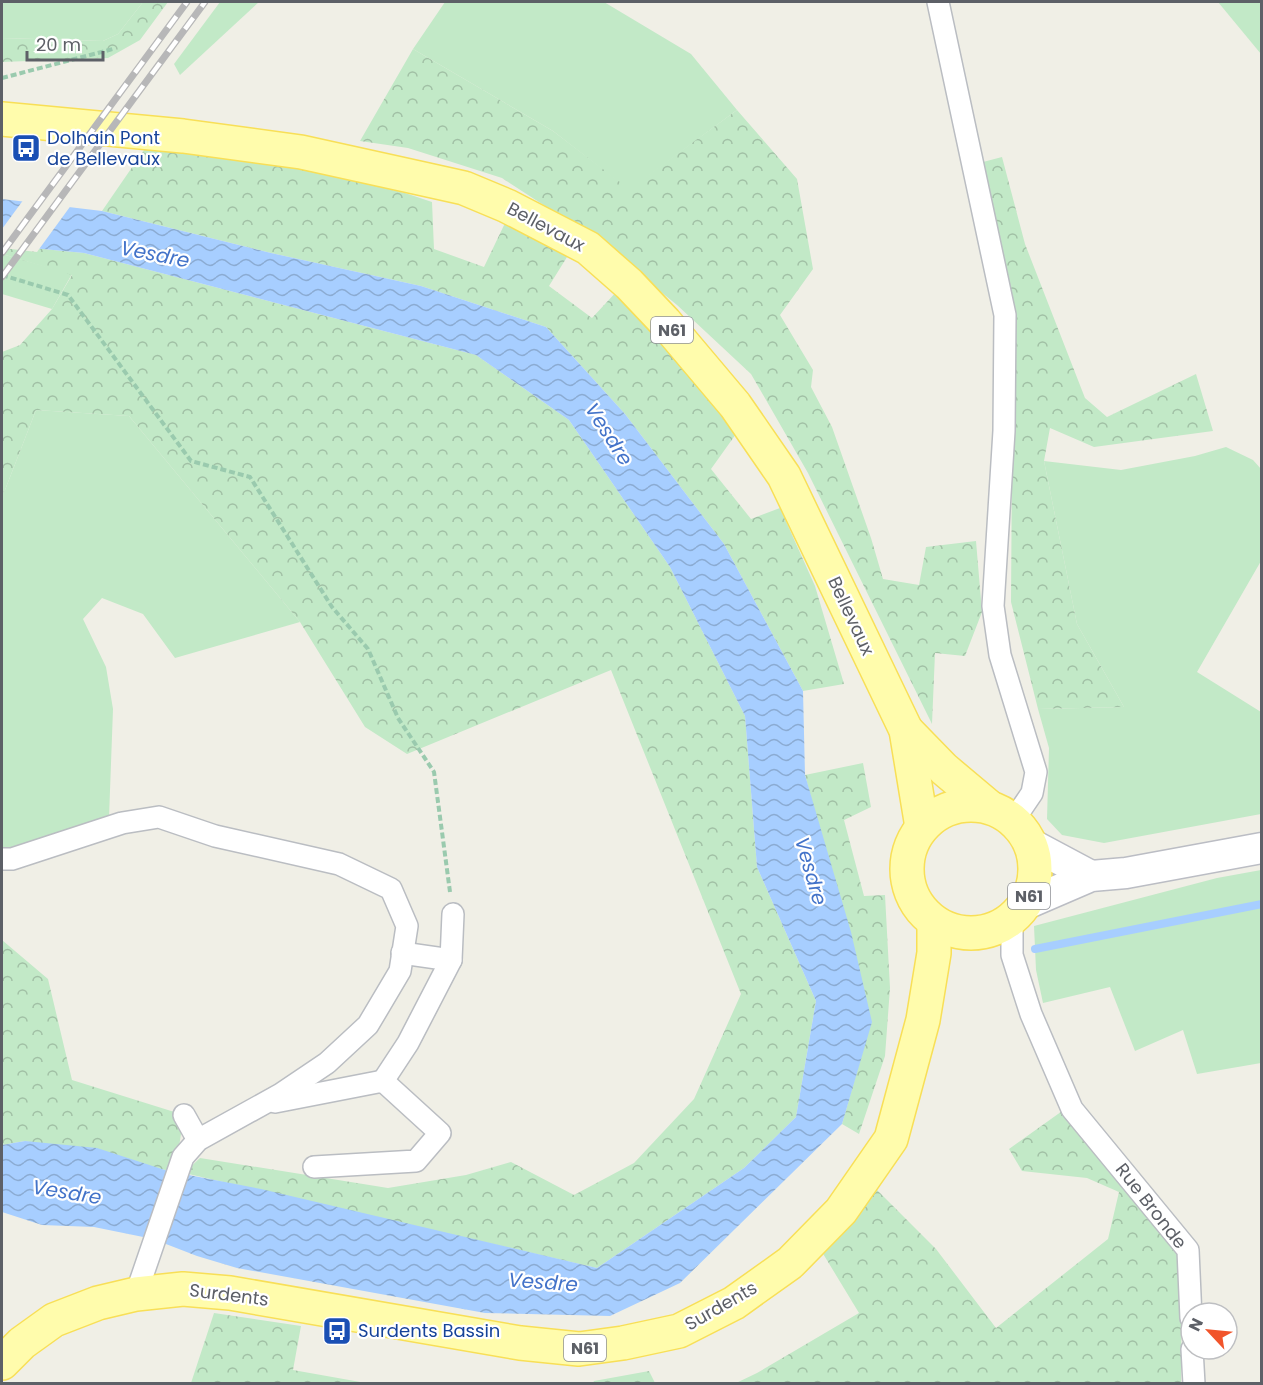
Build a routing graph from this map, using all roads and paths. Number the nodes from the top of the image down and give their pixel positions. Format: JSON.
{"nodes":[{"id":1,"x":938,"y":2,"type":"edge"},
{"id":2,"x":113,"y":49,"type":"dead end"},
{"id":3,"x":2,"y":78,"type":"edge"},
{"id":4,"x":2,"y":119,"type":"edge"},
{"id":5,"x":2,"y":275,"type":"edge"},
{"id":6,"x":906,"y":730,"type":"junction"},
{"id":7,"x":1011,"y":824,"type":"junction"},
{"id":8,"x":922,"y":827,"type":"junction"},
{"id":9,"x":1262,"y":848,"type":"edge"},
{"id":10,"x":2,"y":859,"type":"edge"},
{"id":11,"x":1091,"y":876,"type":"junction"},
{"id":12,"x":1019,"y":912,"type":"junction"},
{"id":13,"x":453,"y":914,"type":"joint"},
{"id":14,"x":934,"y":922,"type":"junction"},
{"id":15,"x":402,"y":953,"type":"junction"},
{"id":16,"x":451,"y":960,"type":"junction"},
{"id":17,"x":383,"y":1081,"type":"junction"},
{"id":18,"x":263,"y":1104,"type":"junction"},
{"id":19,"x":184,"y":1115,"type":"dead end"},
{"id":20,"x":198,"y":1140,"type":"junction"},
{"id":21,"x":314,"y":1167,"type":"dead end"},
{"id":22,"x":136,"y":1294,"type":"junction"},
{"id":23,"x":1190,"y":1301,"type":"edge"},
{"id":24,"x":1193,"y":1361,"type":"edge"},
{"id":25,"x":2,"y":1363,"type":"edge"},
{"id":26,"x":1194,"y":1383,"type":"edge"}],
"edges":[{"from":1,"to":7,"type":"street"},
{"from":2,"to":3,"type":"path"},
{"from":4,"to":6,"type":"main road","name":"Bellevaux","number":"N61"},
{"from":5,"to":13,"type":"path"},
{"from":6,"to":7,"type":"main road","name":"Bellevaux","number":"N61"},
{"from":6,"to":8,"type":"main road","name":"Bellevaux","number":"N61"},
{"from":7,"to":8,"type":"main road","number":"N61"},
{"from":7,"to":11,"type":"main road"},
{"from":7,"to":12,"type":"main road","number":"N61"},
{"from":8,"to":14,"type":"main road","number":"N61"},
{"from":9,"to":11,"type":"main road"},
{"from":10,"to":15,"type":"street"},
{"from":11,"to":12,"type":"main road"},
{"from":12,"to":14,"type":"main road","number":"N61"},
{"from":12,"to":23,"type":"street","name":"Rue Bronde"},
{"from":13,"to":16,"type":"street"},
{"from":14,"to":22,"type":"main road","name":"Surdents","number":"N61"},
{"from":15,"to":16,"type":"street"},
{"from":15,"to":18,"type":"street"},
{"from":16,"to":17,"type":"street"},
{"from":17,"to":18,"type":"street"},
{"from":17,"to":21,"type":"street"},
{"from":18,"to":20,"type":"street"},
{"from":19,"to":20,"type":"street"},
{"from":20,"to":22,"type":"street"},
{"from":22,"to":25,"type":"main road","name":"Surdents","number":"N61"},
{"from":24,"to":26,"type":"street"}]}
